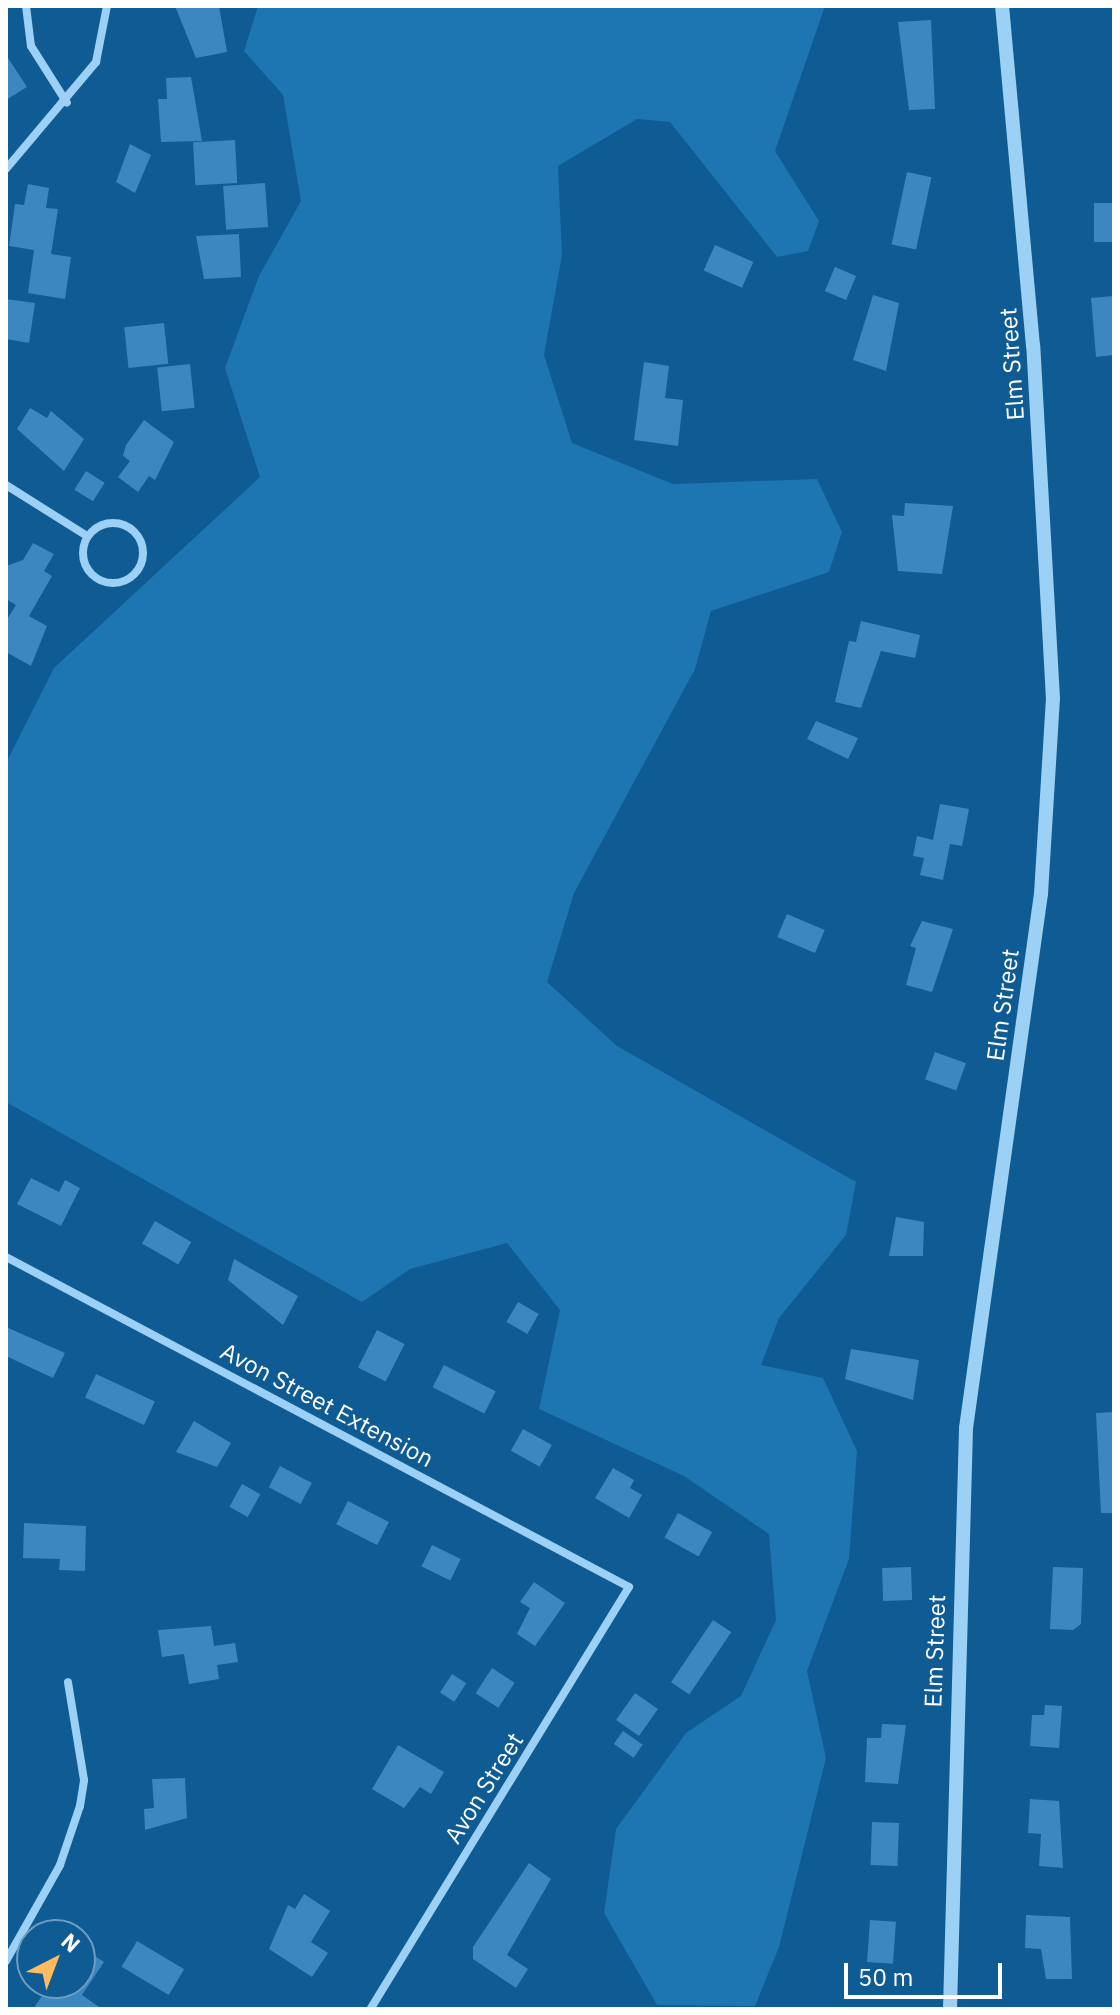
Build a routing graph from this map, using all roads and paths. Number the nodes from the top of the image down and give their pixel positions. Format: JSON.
{"nodes":[{"id":1,"x":26,"y":6,"type":"edge"},
{"id":2,"x":107,"y":6,"type":"edge"},
{"id":3,"x":1002,"y":6,"type":"edge"},
{"id":4,"x":67,"y":103,"type":"junction"},
{"id":5,"x":6,"y":169,"type":"edge"},
{"id":6,"x":6,"y":485,"type":"edge"},
{"id":7,"x":87,"y":536,"type":"junction"},
{"id":8,"x":6,"y":1257,"type":"edge"},
{"id":9,"x":629,"y":1587,"type":"joint"},
{"id":10,"x":68,"y":1682,"type":"dead end"},
{"id":11,"x":6,"y":1961,"type":"edge"},
{"id":12,"x":370,"y":2009,"type":"edge"},
{"id":13,"x":950,"y":2009,"type":"edge"}],
"edges":[{"from":1,"to":4,"type":"street"},
{"from":2,"to":4,"type":"street"},
{"from":3,"to":13,"type":"street","name":"Elm Street"},
{"from":4,"to":5,"type":"street"},
{"from":6,"to":7,"type":"street"},
{"from":7,"to":7,"type":"street"},
{"from":8,"to":9,"type":"street","name":"Avon Street Extension"},
{"from":9,"to":12,"type":"street","name":"Avon Street"},
{"from":10,"to":11,"type":"street"}]}
